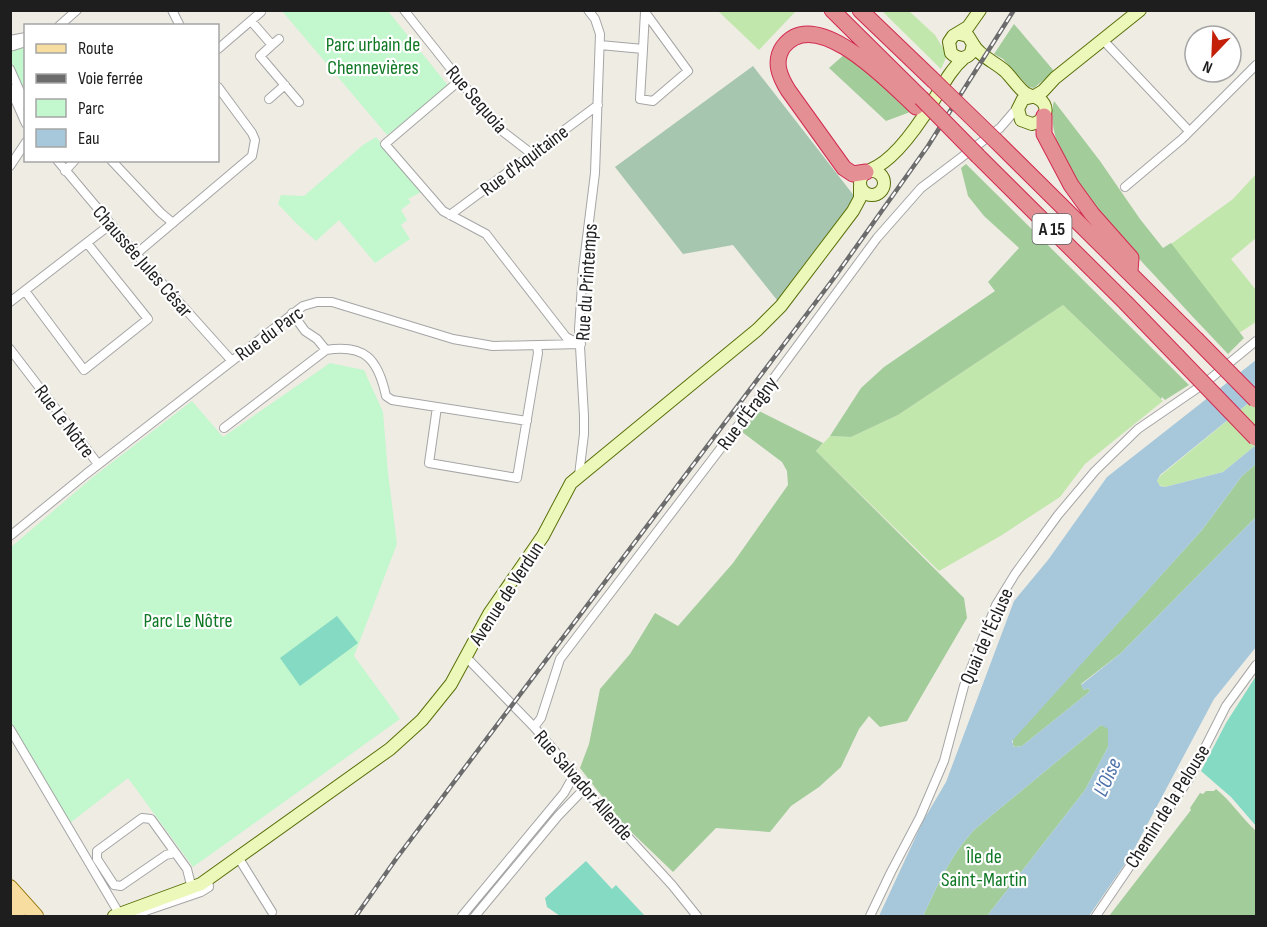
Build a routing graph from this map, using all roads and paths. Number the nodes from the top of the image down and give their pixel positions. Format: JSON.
{"nodes":[{"id":1,"x":77,"y":10,"type":"edge"},
{"id":2,"x":172,"y":10,"type":"edge"},
{"id":3,"x":404,"y":10,"type":"edge"},
{"id":4,"x":588,"y":10,"type":"edge"},
{"id":5,"x":832,"y":10,"type":"edge"},
{"id":6,"x":860,"y":10,"type":"edge"},
{"id":7,"x":873,"y":10,"type":"edge"},
{"id":8,"x":980,"y":10,"type":"edge"},
{"id":9,"x":986,"y":10,"type":"edge"},
{"id":10,"x":1140,"y":10,"type":"edge"},
{"id":11,"x":261,"y":12,"type":"edge"},
{"id":12,"x":251,"y":21,"type":"junction"},
{"id":13,"x":61,"y":24,"type":"edge"},
{"id":14,"x":179,"y":24,"type":"edge"},
{"id":15,"x":960,"y":34,"type":"junction"},
{"id":16,"x":1103,"y":40,"type":"junction"},
{"id":17,"x":973,"y":44,"type":"junction"},
{"id":18,"x":600,"y":45,"type":"junction"},
{"id":19,"x":898,"y":46,"type":"junction"},
{"id":20,"x":219,"y":48,"type":"edge"},
{"id":21,"x":643,"y":49,"type":"junction"},
{"id":22,"x":949,"y":50,"type":"junction"},
{"id":23,"x":965,"y":58,"type":"junction"},
{"id":24,"x":1257,"y":64,"type":"edge"},
{"id":25,"x":10,"y":69,"type":"edge"},
{"id":26,"x":1066,"y":70,"type":"junction"},
{"id":27,"x":459,"y":81,"type":"junction"},
{"id":28,"x":938,"y":82,"type":"junction"},
{"id":29,"x":285,"y":85,"type":"junction"},
{"id":30,"x":10,"y":88,"type":"edge"},
{"id":31,"x":219,"y":88,"type":"edge"},
{"id":32,"x":1033,"y":97,"type":"junction"},
{"id":33,"x":269,"y":99,"type":"dead end"},
{"id":34,"x":19,"y":101,"type":"edge"},
{"id":35,"x":299,"y":102,"type":"dead end"},
{"id":36,"x":919,"y":102,"type":"junction"},
{"id":37,"x":598,"y":105,"type":"junction"},
{"id":38,"x":1018,"y":107,"type":"junction"},
{"id":39,"x":1045,"y":114,"type":"junction"},
{"id":40,"x":24,"y":117,"type":"edge"},
{"id":41,"x":1030,"y":124,"type":"junction"},
{"id":42,"x":1189,"y":130,"type":"junction"},
{"id":43,"x":998,"y":135,"type":"junction"},
{"id":44,"x":24,"y":145,"type":"edge"},
{"id":45,"x":899,"y":147,"type":"junction"},
{"id":46,"x":532,"y":154,"type":"junction"},
{"id":47,"x":58,"y":162,"type":"edge"},
{"id":48,"x":73,"y":162,"type":"edge"},
{"id":49,"x":113,"y":162,"type":"edge"},
{"id":50,"x":10,"y":166,"type":"edge"},
{"id":51,"x":64,"y":171,"type":"junction"},
{"id":52,"x":865,"y":176,"type":"junction"},
{"id":53,"x":884,"y":184,"type":"junction"},
{"id":54,"x":1125,"y":187,"type":"dead end"},
{"id":55,"x":875,"y":194,"type":"junction"},
{"id":56,"x":853,"y":211,"type":"junction"},
{"id":57,"x":450,"y":215,"type":"junction"},
{"id":58,"x":173,"y":223,"type":"junction"},
{"id":59,"x":111,"y":224,"type":"junction"},
{"id":60,"x":87,"y":243,"type":"junction"},
{"id":61,"x":136,"y":254,"type":"junction"},
{"id":62,"x":1130,"y":271,"type":"junction"},
{"id":63,"x":25,"y":291,"type":"junction"},
{"id":64,"x":10,"y":302,"type":"edge"},
{"id":65,"x":292,"y":313,"type":"junction"},
{"id":66,"x":1257,"y":341,"type":"edge"},
{"id":67,"x":581,"y":344,"type":"junction"},
{"id":68,"x":537,"y":346,"type":"junction"},
{"id":69,"x":10,"y":349,"type":"edge"},
{"id":70,"x":326,"y":350,"type":"junction"},
{"id":71,"x":231,"y":360,"type":"junction"},
{"id":72,"x":1257,"y":400,"type":"edge"},
{"id":73,"x":437,"y":406,"type":"junction"},
{"id":74,"x":527,"y":421,"type":"junction"},
{"id":75,"x":224,"y":428,"type":"dead end"},
{"id":76,"x":1257,"y":438,"type":"edge"},
{"id":77,"x":98,"y":464,"type":"junction"},
{"id":78,"x":579,"y":475,"type":"junction"},
{"id":79,"x":10,"y":536,"type":"edge"},
{"id":80,"x":466,"y":657,"type":"junction"},
{"id":81,"x":1257,"y":665,"type":"edge"},
{"id":82,"x":534,"y":727,"type":"junction"},
{"id":83,"x":10,"y":729,"type":"edge"},
{"id":84,"x":573,"y":777,"type":"junction"},
{"id":85,"x":584,"y":789,"type":"junction"},
{"id":86,"x":564,"y":793,"type":"junction"},
{"id":87,"x":558,"y":816,"type":"junction"},
{"id":88,"x":174,"y":853,"type":"junction"},
{"id":89,"x":238,"y":857,"type":"junction"},
{"id":90,"x":208,"y":879,"type":"junction"},
{"id":91,"x":10,"y":887,"type":"edge"},
{"id":92,"x":192,"y":889,"type":"junction"},
{"id":93,"x":273,"y":915,"type":"edge"},
{"id":94,"x":36,"y":916,"type":"edge"},
{"id":95,"x":122,"y":916,"type":"edge"},
{"id":96,"x":462,"y":916,"type":"edge"},
{"id":97,"x":475,"y":916,"type":"edge"},
{"id":98,"x":697,"y":916,"type":"edge"},
{"id":99,"x":870,"y":916,"type":"edge"},
{"id":100,"x":1096,"y":916,"type":"edge"}],
"edges":[{"from":1,"to":13,"type":"street"},
{"from":2,"to":14,"type":"street"},
{"from":3,"to":27,"type":"street","name":"Rue Sequoia"},
{"from":4,"to":18,"type":"street","name":"Rue du Printemps"},
{"from":5,"to":36,"type":"highway","number":"A 15"},
{"from":6,"to":19,"type":"highway","number":"A 15"},
{"from":7,"to":19,"type":"highway"},
{"from":8,"to":15,"type":"main road"},
{"from":9,"to":17,"type":"main road"},
{"from":10,"to":16,"type":"main road"},
{"from":11,"to":12,"type":"street"},
{"from":12,"to":20,"type":"street"},
{"from":12,"to":29,"type":"street"},
{"from":15,"to":17,"type":"main road"},
{"from":15,"to":22,"type":"main road"},
{"from":16,"to":26,"type":"main road"},
{"from":16,"to":42,"type":"street"},
{"from":17,"to":23,"type":"main road"},
{"from":17,"to":32,"type":"main road"},
{"from":18,"to":21,"type":"street"},
{"from":18,"to":37,"type":"street","name":"Rue du Printemps"},
{"from":19,"to":28,"type":"highway","number":"A 15"},
{"from":21,"to":21,"type":"street"},
{"from":22,"to":23,"type":"main road"},
{"from":22,"to":28,"type":"main road"},
{"from":23,"to":28,"type":"main road"},
{"from":23,"to":38,"type":"main road"},
{"from":24,"to":42,"type":"street"},
{"from":25,"to":34,"type":"street"},
{"from":26,"to":32,"type":"main road"},
{"from":26,"to":39,"type":"main road"},
{"from":27,"to":46,"type":"street","name":"Rue Sequoia"},
{"from":27,"to":57,"type":"street"},
{"from":28,"to":43,"type":"highway","number":"A 15","bridge":true},
{"from":28,"to":45,"type":"main road"},
{"from":29,"to":33,"type":"street"},
{"from":29,"to":35,"type":"street"},
{"from":30,"to":34,"type":"street"},
{"from":31,"to":58,"type":"street"},
{"from":32,"to":38,"type":"main road"},
{"from":32,"to":39,"type":"main road"},
{"from":34,"to":40,"type":"street"},
{"from":36,"to":52,"type":"highway"},
{"from":36,"to":76,"type":"highway","number":"A 15","bridge":true},
{"from":37,"to":46,"type":"street","name":"Rue d'Aquitaine"},
{"from":37,"to":67,"type":"street","name":"Rue du Printemps"},
{"from":38,"to":41,"type":"main road"},
{"from":38,"to":43,"type":"street","name":"Rue d'Éragny"},
{"from":39,"to":41,"type":"main road"},
{"from":39,"to":62,"type":"highway"},
{"from":41,"to":43,"type":"street","name":"Rue d'Éragny"},
{"from":42,"to":54,"type":"street"},
{"from":43,"to":62,"type":"highway","number":"A 15"},
{"from":43,"to":82,"type":"street","name":"Rue d'Éragny"},
{"from":44,"to":50,"type":"street"},
{"from":45,"to":52,"type":"main road"},
{"from":45,"to":53,"type":"main road"},
{"from":46,"to":57,"type":"street","name":"Rue d'Aquitaine"},
{"from":47,"to":51,"type":"street","name":"Chaussée Jules César"},
{"from":48,"to":51,"type":"street"},
{"from":49,"to":58,"type":"street"},
{"from":51,"to":59,"type":"street","name":"Chaussée Jules César"},
{"from":52,"to":53,"type":"main road"},
{"from":52,"to":55,"type":"main road"},
{"from":52,"to":56,"type":"main road","name":"Avenue de Verdun"},
{"from":53,"to":55,"type":"main road","name":"Avenue de Verdun"},
{"from":55,"to":56,"type":"main road","name":"Avenue de Verdun"},
{"from":56,"to":78,"type":"main road","name":"Avenue de Verdun"},
{"from":57,"to":67,"type":"street"},
{"from":58,"to":61,"type":"street"},
{"from":59,"to":60,"type":"street"},
{"from":59,"to":61,"type":"street","name":"Chaussée Jules César"},
{"from":60,"to":63,"type":"street"},
{"from":60,"to":63,"type":"street"},
{"from":61,"to":71,"type":"street","name":"Chaussée Jules César"},
{"from":62,"to":72,"type":"highway","number":"A 15","bridge":true},
{"from":63,"to":64,"type":"street"},
{"from":65,"to":68,"type":"street","name":"Rue du Parc"},
{"from":65,"to":70,"type":"street"},
{"from":65,"to":71,"type":"street","name":"Rue du Parc"},
{"from":66,"to":99,"type":"street","name":"Quai de l'Écluse"},
{"from":67,"to":68,"type":"street","name":"Rue du Parc"},
{"from":67,"to":78,"type":"street","name":"Rue du Printemps"},
{"from":68,"to":74,"type":"street"},
{"from":69,"to":77,"type":"street","name":"Rue Le Nôtre"},
{"from":70,"to":73,"type":"street"},
{"from":70,"to":75,"type":"street"},
{"from":71,"to":77,"type":"street","name":"Rue du Parc"},
{"from":73,"to":74,"type":"street"},
{"from":73,"to":74,"type":"street"},
{"from":77,"to":79,"type":"street","name":"Rue du Parc"},
{"from":78,"to":80,"type":"main road","name":"Avenue de Verdun"},
{"from":80,"to":82,"type":"street","name":"Rue Salvador Allende"},
{"from":80,"to":89,"type":"main road","name":"Avenue de Verdun"},
{"from":81,"to":100,"type":"street","name":"Chemin de la Pelouse"},
{"from":82,"to":84,"type":"street","name":"Rue Salvador Allende"},
{"from":83,"to":95,"type":"street"},
{"from":84,"to":85,"type":"street","name":"Rue Salvador Allende"},
{"from":84,"to":86,"type":"street"},
{"from":85,"to":87,"type":"street"},
{"from":85,"to":98,"type":"street","name":"Rue Salvador Allende"},
{"from":86,"to":87,"type":"street"},
{"from":86,"to":96,"type":"street"},
{"from":87,"to":97,"type":"street"},
{"from":88,"to":88,"type":"street"},
{"from":88,"to":92,"type":"street"},
{"from":89,"to":90,"type":"main road","name":"Avenue de Verdun"},
{"from":89,"to":93,"type":"street"},
{"from":90,"to":92,"type":"main road","name":"Avenue de Verdun"},
{"from":90,"to":95,"type":"street"},
{"from":91,"to":94,"type":"main road"},
{"from":92,"to":95,"type":"main road","name":"Avenue de Verdun"}]}
